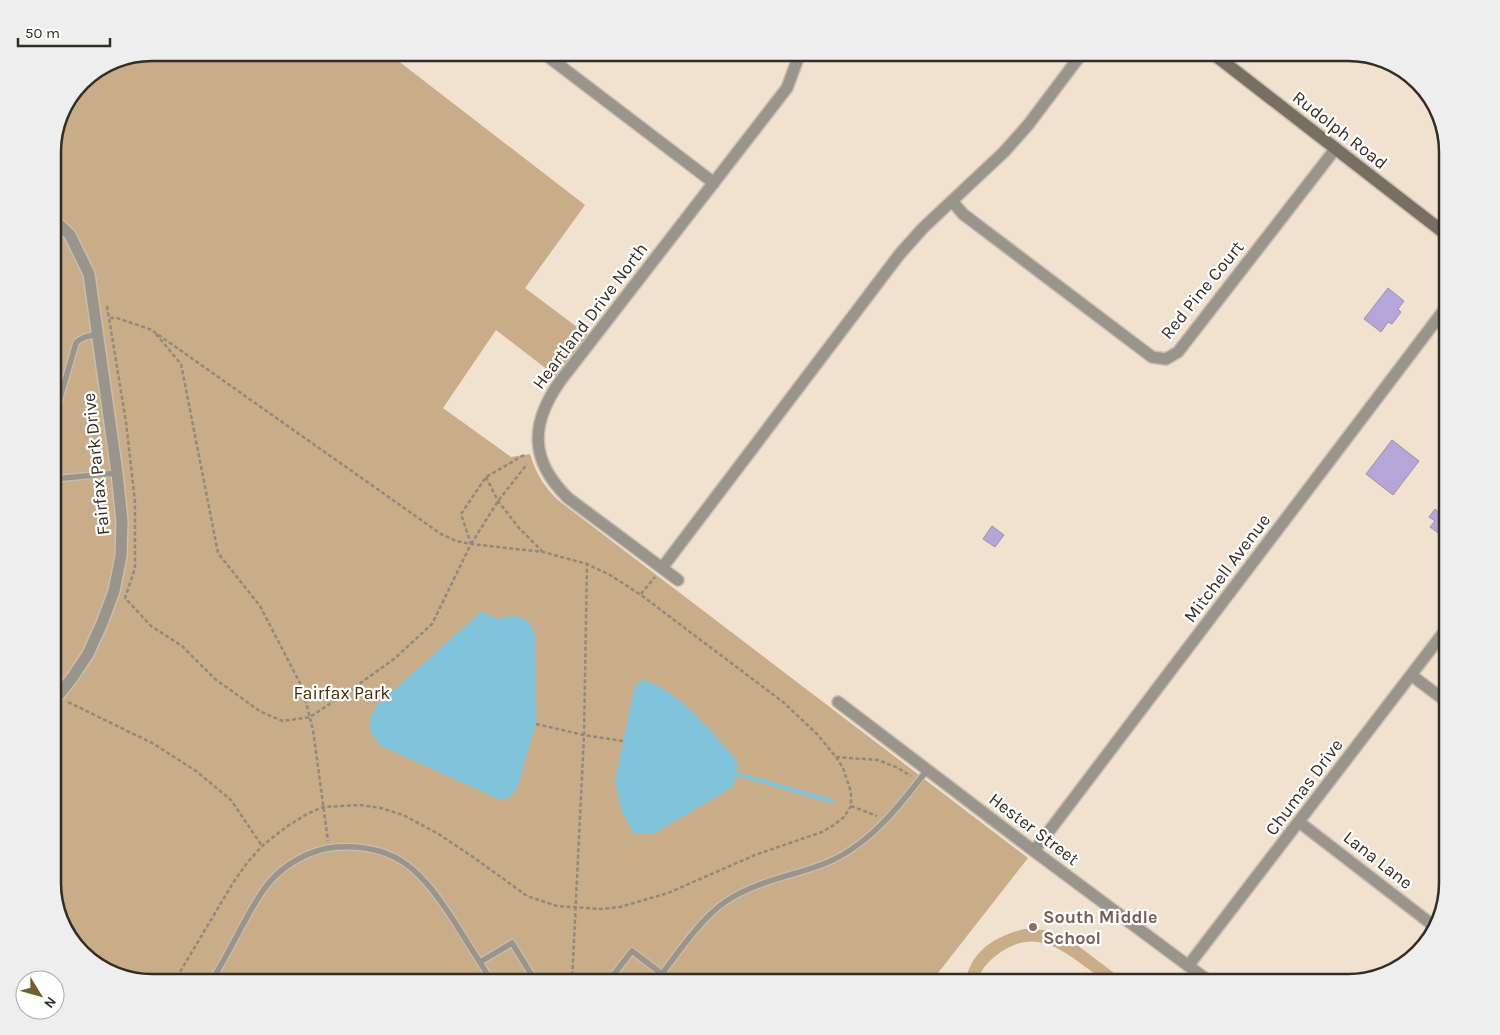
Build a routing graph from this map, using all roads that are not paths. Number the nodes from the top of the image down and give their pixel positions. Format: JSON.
{"nodes":[{"id":1,"x":554,"y":61,"type":"edge"},
{"id":2,"x":797,"y":61,"type":"edge"},
{"id":3,"x":1076,"y":61,"type":"edge"},
{"id":4,"x":1223,"y":61,"type":"edge"},
{"id":5,"x":1336,"y":148,"type":"junction"},
{"id":6,"x":714,"y":183,"type":"junction"},
{"id":7,"x":952,"y":202,"type":"junction"},
{"id":8,"x":61,"y":227,"type":"edge"},
{"id":9,"x":1439,"y":228,"type":"edge"},
{"id":10,"x":1439,"y":318,"type":"edge"},
{"id":11,"x":98,"y":334,"type":"junction"},
{"id":12,"x":61,"y":390,"type":"edge"},
{"id":13,"x":117,"y":473,"type":"junction"},
{"id":14,"x":61,"y":478,"type":"edge"},
{"id":15,"x":662,"y":568,"type":"junction"},
{"id":16,"x":678,"y":580,"type":"dead end"},
{"id":17,"x":1439,"y":639,"type":"edge"},
{"id":18,"x":1411,"y":675,"type":"junction"},
{"id":19,"x":61,"y":692,"type":"edge"},
{"id":20,"x":1439,"y":695,"type":"edge"},
{"id":21,"x":838,"y":702,"type":"dead end"},
{"id":22,"x":927,"y":770,"type":"junction"},
{"id":23,"x":1299,"y":822,"type":"junction"},
{"id":24,"x":1034,"y":852,"type":"junction"},
{"id":25,"x":1429,"y":922,"type":"edge"},
{"id":26,"x":480,"y":962,"type":"junction"},
{"id":27,"x":1188,"y":966,"type":"junction"},
{"id":28,"x":215,"y":974,"type":"edge"},
{"id":29,"x":487,"y":974,"type":"edge"},
{"id":30,"x":531,"y":974,"type":"edge"},
{"id":31,"x":614,"y":974,"type":"edge"},
{"id":32,"x":662,"y":974,"type":"joint"},
{"id":33,"x":1199,"y":974,"type":"edge"}],
"edges":[{"from":1,"to":6,"type":"street"},
{"from":2,"to":6,"type":"street","name":"Heartland Drive North"},
{"from":3,"to":7,"type":"street"},
{"from":4,"to":5,"type":"street","name":"Rudolph Road"},
{"from":5,"to":7,"type":"street","name":"Red Pine Court"},
{"from":5,"to":9,"type":"street","name":"Rudolph Road"},
{"from":6,"to":15,"type":"street","name":"Heartland Drive North"},
{"from":7,"to":15,"type":"street"},
{"from":8,"to":11,"type":"street","name":"Fairfax Park Drive"},
{"from":10,"to":24,"type":"street","name":"Mitchell Avenue"},
{"from":11,"to":12,"type":"lane"},
{"from":11,"to":13,"type":"street","name":"Fairfax Park Drive"},
{"from":13,"to":14,"type":"lane"},
{"from":13,"to":19,"type":"street","name":"Fairfax Park Drive"},
{"from":15,"to":16,"type":"street","name":"Heartland Drive North"},
{"from":17,"to":18,"type":"street","name":"Chumas Drive"},
{"from":18,"to":20,"type":"street"},
{"from":18,"to":23,"type":"street","name":"Chumas Drive"},
{"from":21,"to":22,"type":"street","name":"Hester Street"},
{"from":22,"to":24,"type":"street","name":"Hester Street"},
{"from":22,"to":32,"type":"lane"},
{"from":23,"to":25,"type":"street","name":"Lana Lane"},
{"from":23,"to":27,"type":"street","name":"Chumas Drive"},
{"from":24,"to":27,"type":"street","name":"Hester Street"},
{"from":26,"to":28,"type":"lane"},
{"from":26,"to":29,"type":"lane"},
{"from":26,"to":30,"type":"lane"},
{"from":27,"to":33,"type":"street","name":"Hester Street"},
{"from":31,"to":32,"type":"lane"}]}
